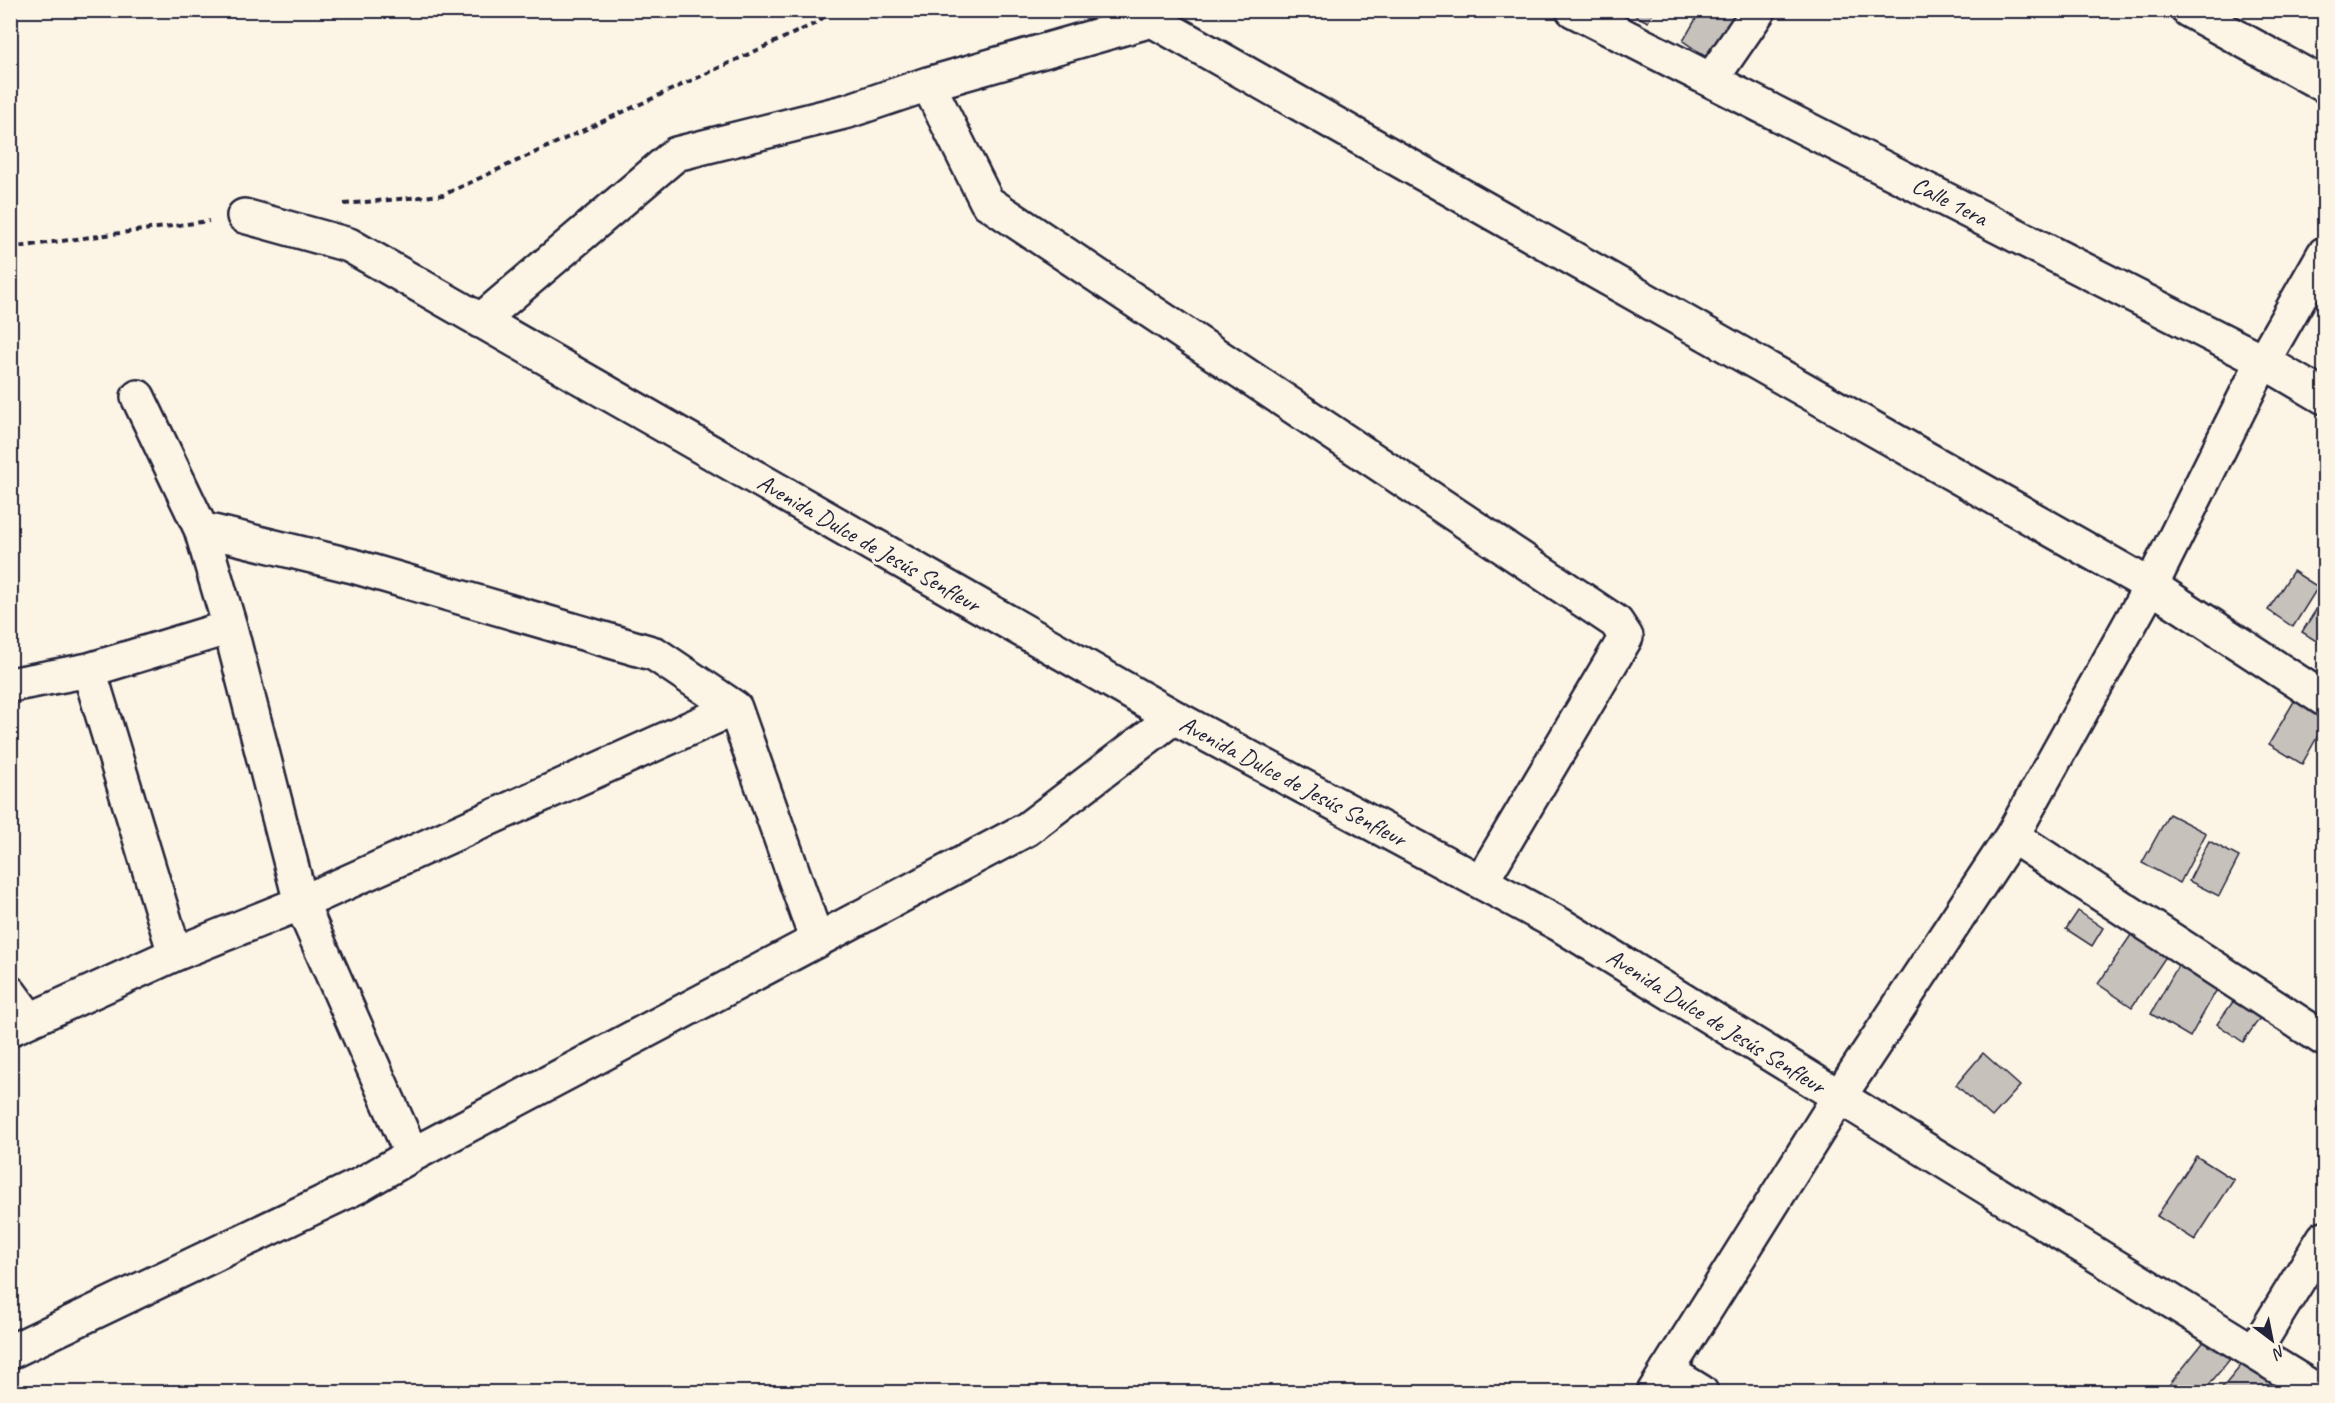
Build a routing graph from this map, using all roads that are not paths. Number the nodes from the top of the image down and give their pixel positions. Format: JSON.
{"nodes":[{"id":1,"x":1573,"y":10,"type":"edge"},
{"id":2,"x":1759,"y":10,"type":"edge"},
{"id":3,"x":2188,"y":10,"type":"edge"},
{"id":4,"x":1155,"y":15,"type":"edge"},
{"id":5,"x":1712,"y":80,"type":"junction"},
{"id":6,"x":928,"y":84,"type":"junction"},
{"id":7,"x":2325,"y":85,"type":"edge"},
{"id":8,"x":244,"y":216,"type":"road end"},
{"id":9,"x":2325,"y":254,"type":"edge"},
{"id":10,"x":480,"y":321,"type":"junction"},
{"id":11,"x":2264,"y":361,"type":"junction"},
{"id":12,"x":138,"y":397,"type":"dead end"},
{"id":13,"x":2325,"y":397,"type":"edge"},
{"id":14,"x":201,"y":529,"type":"junction"},
{"id":15,"x":2151,"y":586,"type":"junction"},
{"id":16,"x":230,"y":627,"type":"junction"},
{"id":17,"x":89,"y":670,"type":"junction"},
{"id":18,"x":10,"y":685,"type":"edge"},
{"id":19,"x":2325,"y":699,"type":"edge"},
{"id":20,"x":735,"y":708,"type":"junction"},
{"id":21,"x":1174,"y":717,"type":"junction"},
{"id":22,"x":2012,"y":836,"type":"junction"},
{"id":23,"x":1481,"y":882,"type":"junction"},
{"id":24,"x":301,"y":903,"type":"junction"},
{"id":25,"x":817,"y":940,"type":"junction"},
{"id":26,"x":175,"y":954,"type":"junction"},
{"id":27,"x":10,"y":993,"type":"edge"},
{"id":28,"x":20,"y":1025,"type":"edge"},
{"id":29,"x":2325,"y":1039,"type":"edge"},
{"id":30,"x":1839,"y":1097,"type":"junction"},
{"id":31,"x":412,"y":1155,"type":"junction"},
{"id":32,"x":2325,"y":1238,"type":"edge"},
{"id":33,"x":10,"y":1352,"type":"edge"},
{"id":34,"x":2254,"y":1352,"type":"junction"},
{"id":35,"x":1661,"y":1382,"type":"edge"},
{"id":36,"x":1701,"y":1392,"type":"edge"},
{"id":37,"x":2319,"y":1392,"type":"edge"}],
"edges":[{"from":1,"to":5,"type":"street","name":"Calle 1era"},
{"from":2,"to":5,"type":"street"},
{"from":3,"to":7,"type":"street"},
{"from":4,"to":6,"type":"street"},
{"from":4,"to":15,"type":"street"},
{"from":5,"to":11,"type":"street","name":"Calle 1era"},
{"from":6,"to":10,"type":"street"},
{"from":6,"to":23,"type":"street"},
{"from":8,"to":10,"type":"street","name":"Avenida Dulce de Jesús Senfleur"},
{"from":9,"to":11,"type":"street"},
{"from":10,"to":21,"type":"street","name":"Avenida Dulce de Jesús Senfleur"},
{"from":11,"to":13,"type":"street","name":"Calle 1era"},
{"from":11,"to":15,"type":"street"},
{"from":12,"to":14,"type":"street"},
{"from":14,"to":16,"type":"street"},
{"from":14,"to":20,"type":"street"},
{"from":15,"to":19,"type":"street"},
{"from":15,"to":22,"type":"street"},
{"from":16,"to":17,"type":"street"},
{"from":16,"to":24,"type":"street"},
{"from":17,"to":18,"type":"street"},
{"from":17,"to":26,"type":"street"},
{"from":20,"to":24,"type":"street"},
{"from":20,"to":25,"type":"street"},
{"from":21,"to":23,"type":"street","name":"Avenida Dulce de Jesús Senfleur"},
{"from":21,"to":25,"type":"street"},
{"from":22,"to":29,"type":"street"},
{"from":22,"to":30,"type":"street"},
{"from":23,"to":30,"type":"street","name":"Avenida Dulce de Jesús Senfleur"},
{"from":24,"to":26,"type":"street"},
{"from":24,"to":31,"type":"street"},
{"from":25,"to":31,"type":"street"},
{"from":26,"to":28,"type":"street"},
{"from":27,"to":28,"type":"street"},
{"from":30,"to":34,"type":"street","name":"Avenida Dulce de Jesús Senfleur"},
{"from":30,"to":35,"type":"street"},
{"from":31,"to":33,"type":"street"},
{"from":32,"to":34,"type":"street"},
{"from":34,"to":37,"type":"street","name":"Avenida Dulce de Jesús Senfleur"},
{"from":35,"to":36,"type":"street"}]}
